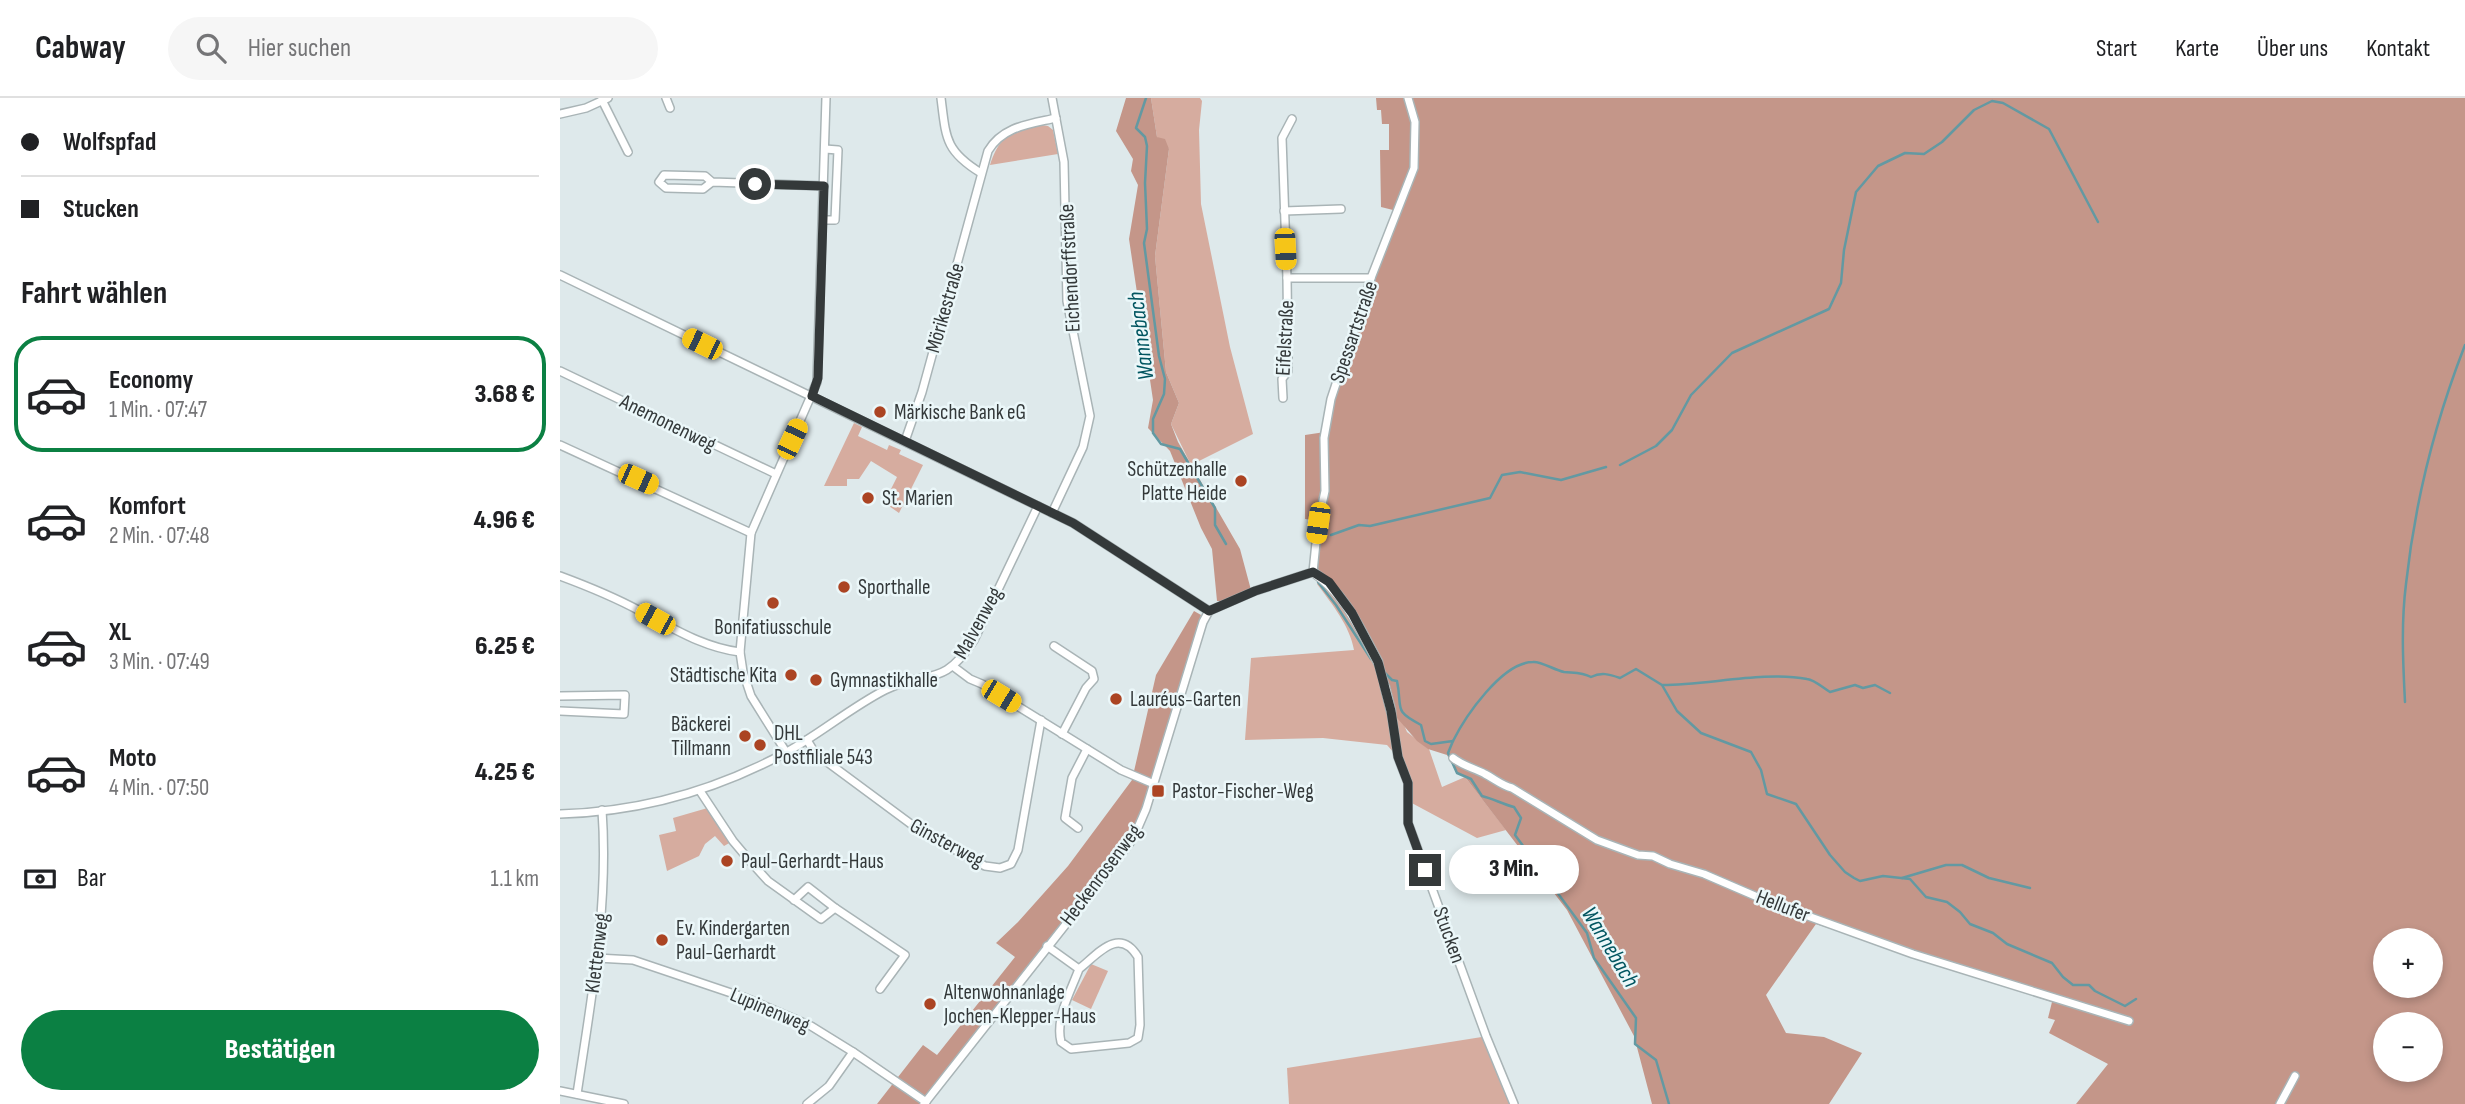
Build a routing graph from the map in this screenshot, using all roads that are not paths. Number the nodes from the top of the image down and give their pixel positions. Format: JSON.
{"nodes":[{"id":1,"x":666,"y":98,"type":"edge"},
{"id":2,"x":827,"y":98,"type":"edge"},
{"id":3,"x":941,"y":98,"type":"edge"},
{"id":4,"x":1052,"y":98,"type":"edge"},
{"id":5,"x":1408,"y":98,"type":"edge"},
{"id":6,"x":600,"y":100,"type":"edge"},
{"id":7,"x":670,"y":108,"type":"dead end"},
{"id":8,"x":560,"y":114,"type":"edge"},
{"id":9,"x":1056,"y":118,"type":"junction"},
{"id":10,"x":1292,"y":119,"type":"dead end"},
{"id":11,"x":825,"y":149,"type":"junction"},
{"id":12,"x":628,"y":152,"type":"dead end"},
{"id":13,"x":981,"y":173,"type":"junction"},
{"id":14,"x":712,"y":182,"type":"junction"},
{"id":15,"x":824,"y":186,"type":"junction"},
{"id":16,"x":1341,"y":209,"type":"dead end"},
{"id":17,"x":1284,"y":211,"type":"junction"},
{"id":18,"x":823,"y":220,"type":"junction"},
{"id":19,"x":560,"y":275,"type":"edge"},
{"id":20,"x":1287,"y":278,"type":"junction"},
{"id":21,"x":1371,"y":278,"type":"junction"},
{"id":22,"x":560,"y":371,"type":"edge"},
{"id":23,"x":812,"y":396,"type":"junction"},
{"id":24,"x":1283,"y":398,"type":"dead end"},
{"id":25,"x":905,"y":441,"type":"junction"},
{"id":26,"x":560,"y":445,"type":"edge"},
{"id":27,"x":776,"y":474,"type":"junction"},
{"id":28,"x":1038,"y":506,"type":"junction"},
{"id":29,"x":1052,"y":513,"type":"junction"},
{"id":30,"x":751,"y":533,"type":"junction"},
{"id":31,"x":1313,"y":572,"type":"junction"},
{"id":32,"x":560,"y":576,"type":"edge"},
{"id":33,"x":1209,"y":611,"type":"junction"},
{"id":34,"x":1054,"y":646,"type":"dead end"},
{"id":35,"x":740,"y":652,"type":"junction"},
{"id":36,"x":1378,"y":662,"type":"joint"},
{"id":37,"x":954,"y":667,"type":"junction"},
{"id":38,"x":1385,"y":687,"type":"joint"},
{"id":39,"x":560,"y":696,"type":"edge"},
{"id":40,"x":560,"y":711,"type":"edge"},
{"id":41,"x":1391,"y":711,"type":"joint"},
{"id":42,"x":1041,"y":720,"type":"junction"},
{"id":43,"x":1062,"y":733,"type":"junction"},
{"id":44,"x":807,"y":740,"type":"junction"},
{"id":45,"x":1087,"y":749,"type":"junction"},
{"id":46,"x":786,"y":752,"type":"junction"},
{"id":47,"x":1453,"y":758,"type":"dead end"},
{"id":48,"x":1154,"y":784,"type":"junction"},
{"id":49,"x":700,"y":791,"type":"junction"},
{"id":50,"x":601,"y":810,"type":"junction"},
{"id":51,"x":560,"y":814,"type":"edge"},
{"id":52,"x":1078,"y":828,"type":"dead end"},
{"id":53,"x":794,"y":900,"type":"junction"},
{"id":54,"x":835,"y":908,"type":"junction"},
{"id":55,"x":1047,"y":946,"type":"junction"},
{"id":56,"x":597,"y":958,"type":"junction"},
{"id":57,"x":1079,"y":969,"type":"junction"},
{"id":58,"x":880,"y":989,"type":"dead end"},
{"id":59,"x":2129,"y":1021,"type":"dead end"},
{"id":60,"x":853,"y":1052,"type":"junction"},
{"id":61,"x":2295,"y":1076,"type":"dead end"},
{"id":62,"x":560,"y":1091,"type":"edge"},
{"id":63,"x":577,"y":1094,"type":"junction"},
{"id":64,"x":925,"y":1103,"type":"edge"},
{"id":65,"x":624,"y":1104,"type":"edge"},
{"id":66,"x":807,"y":1104,"type":"edge"},
{"id":67,"x":1514,"y":1104,"type":"edge"},
{"id":68,"x":2280,"y":1104,"type":"edge"}],
"edges":[{"from":1,"to":7,"type":"street"},
{"from":2,"to":11,"type":"street"},
{"from":3,"to":13,"type":"street"},
{"from":4,"to":9,"type":"street","name":"Eichendorffstraße"},
{"from":5,"to":21,"type":"street","name":"Spessartstraße"},
{"from":6,"to":8,"type":"street"},
{"from":6,"to":12,"type":"street"},
{"from":9,"to":13,"type":"street","name":"Mörikestraße"},
{"from":9,"to":29,"type":"street","name":"Eichendorffstraße"},
{"from":10,"to":17,"type":"street","name":"Eifelstraße"},
{"from":11,"to":15,"type":"street"},
{"from":11,"to":18,"type":"street"},
{"from":13,"to":25,"type":"street","name":"Mörikestraße"},
{"from":14,"to":14,"type":"street"},
{"from":14,"to":15,"type":"street"},
{"from":15,"to":18,"type":"street"},
{"from":16,"to":17,"type":"street"},
{"from":17,"to":20,"type":"street","name":"Eifelstraße"},
{"from":18,"to":23,"type":"street"},
{"from":19,"to":23,"type":"street"},
{"from":20,"to":21,"type":"street","name":"Eifelstraße"},
{"from":20,"to":24,"type":"street","name":"Eifelstraße"},
{"from":21,"to":31,"type":"street","name":"Spessartstraße"},
{"from":22,"to":27,"type":"street","name":"Anemonenweg"},
{"from":23,"to":25,"type":"street"},
{"from":23,"to":27,"type":"street"},
{"from":25,"to":28,"type":"street"},
{"from":26,"to":30,"type":"street"},
{"from":27,"to":30,"type":"street"},
{"from":28,"to":29,"type":"street"},
{"from":28,"to":37,"type":"street","name":"Malvenweg"},
{"from":29,"to":33,"type":"street"},
{"from":30,"to":35,"type":"street"},
{"from":31,"to":33,"type":"street"},
{"from":31,"to":36,"type":"street"},
{"from":32,"to":35,"type":"street"},
{"from":33,"to":48,"type":"street","name":"Heckenrosenweg"},
{"from":34,"to":43,"type":"street"},
{"from":35,"to":46,"type":"street"},
{"from":36,"to":38,"type":"street"},
{"from":37,"to":42,"type":"street"},
{"from":37,"to":44,"type":"street","name":"Malvenweg"},
{"from":38,"to":41,"type":"street"},
{"from":39,"to":40,"type":"street"},
{"from":41,"to":67,"type":"street","name":"Stucken"},
{"from":42,"to":43,"type":"street"},
{"from":42,"to":44,"type":"street","name":"Ginsterweg"},
{"from":43,"to":45,"type":"street"},
{"from":44,"to":46,"type":"street","name":"Malvenweg"},
{"from":45,"to":48,"type":"street"},
{"from":45,"to":52,"type":"street"},
{"from":46,"to":49,"type":"street","name":"Malvenweg"},
{"from":47,"to":59,"type":"street","name":"Hellufer"},
{"from":48,"to":55,"type":"street","name":"Heckenrosenweg"},
{"from":49,"to":50,"type":"street","name":"Malvenweg"},
{"from":49,"to":53,"type":"street"},
{"from":50,"to":51,"type":"street","name":"Malvenweg"},
{"from":50,"to":56,"type":"street","name":"Klettenweg"},
{"from":53,"to":54,"type":"street"},
{"from":53,"to":54,"type":"street"},
{"from":54,"to":58,"type":"street"},
{"from":55,"to":57,"type":"street"},
{"from":55,"to":64,"type":"street","name":"Heckenrosenweg"},
{"from":56,"to":60,"type":"street","name":"Lupinenweg"},
{"from":56,"to":63,"type":"street","name":"Klettenweg"},
{"from":57,"to":57,"type":"street"},
{"from":60,"to":64,"type":"street","name":"Lupinenweg"},
{"from":60,"to":66,"type":"street"},
{"from":61,"to":68,"type":"street"},
{"from":62,"to":63,"type":"street"},
{"from":63,"to":65,"type":"street"}]}
